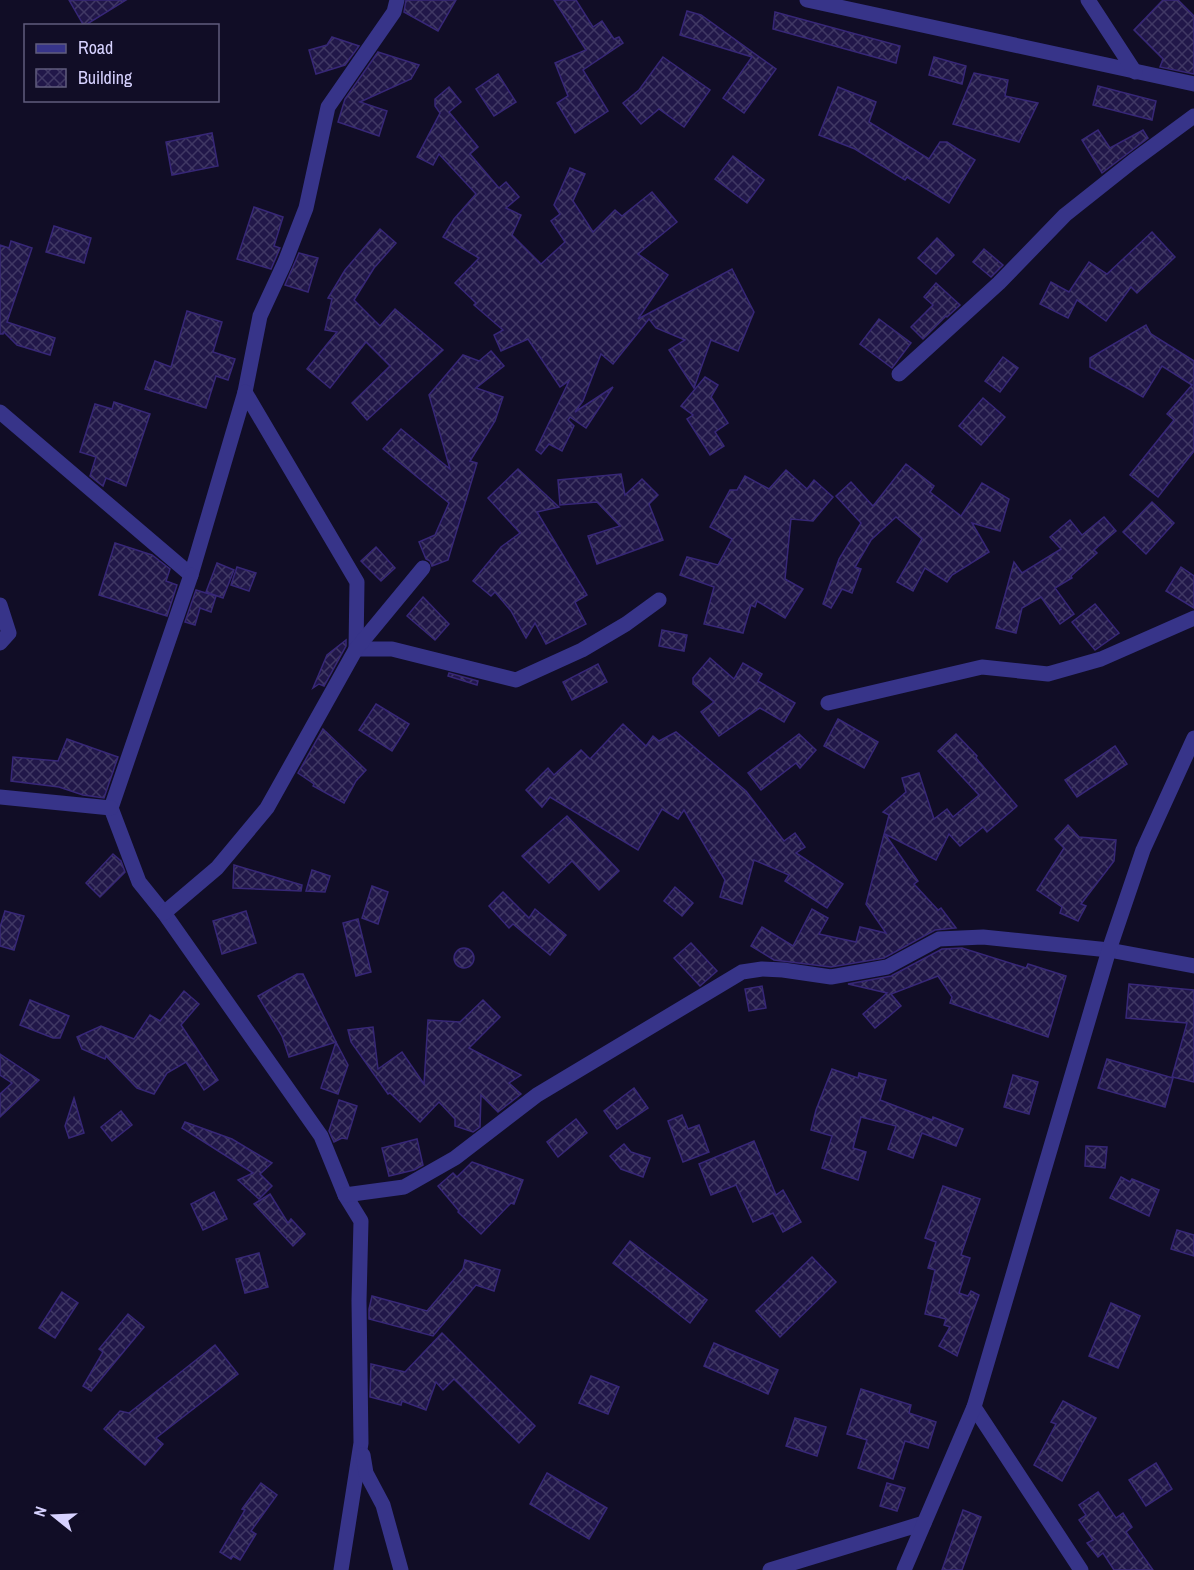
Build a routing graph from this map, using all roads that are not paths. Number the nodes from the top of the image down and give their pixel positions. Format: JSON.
{"nodes":[{"id":1,"x":397,"y":0,"type":"edge"},
{"id":2,"x":807,"y":0,"type":"edge"},
{"id":3,"x":1088,"y":0,"type":"edge"},
{"id":4,"x":1135,"y":72,"type":"junction"},
{"id":5,"x":1194,"y":84,"type":"edge"},
{"id":6,"x":1194,"y":116,"type":"edge"},
{"id":7,"x":899,"y":374,"type":"dead end"},
{"id":8,"x":245,"y":392,"type":"junction"},
{"id":9,"x":0,"y":412,"type":"edge"},
{"id":10,"x":423,"y":568,"type":"dead end"},
{"id":11,"x":191,"y":575,"type":"junction"},
{"id":12,"x":659,"y":600,"type":"dead end"},
{"id":13,"x":0,"y":605,"type":"edge"},
{"id":14,"x":1194,"y":618,"type":"edge"},
{"id":15,"x":0,"y":643,"type":"edge"},
{"id":16,"x":356,"y":649,"type":"junction"},
{"id":17,"x":828,"y":703,"type":"dead end"},
{"id":18,"x":1194,"y":738,"type":"edge"},
{"id":19,"x":0,"y":797,"type":"edge"},
{"id":20,"x":111,"y":808,"type":"junction"},
{"id":21,"x":164,"y":913,"type":"junction"},
{"id":22,"x":1109,"y":950,"type":"junction"},
{"id":23,"x":1194,"y":966,"type":"edge"},
{"id":24,"x":345,"y":1195,"type":"junction"},
{"id":25,"x":974,"y":1407,"type":"junction"},
{"id":26,"x":361,"y":1443,"type":"junction"},
{"id":27,"x":924,"y":1523,"type":"junction"},
{"id":28,"x":341,"y":1570,"type":"edge"},
{"id":29,"x":401,"y":1570,"type":"edge"},
{"id":30,"x":770,"y":1570,"type":"edge"},
{"id":31,"x":904,"y":1570,"type":"edge"},
{"id":32,"x":1081,"y":1570,"type":"edge"}],
"edges":[{"from":1,"to":8,"type":"street"},
{"from":2,"to":4,"type":"street"},
{"from":3,"to":4,"type":"street"},
{"from":4,"to":5,"type":"street"},
{"from":6,"to":7,"type":"street"},
{"from":8,"to":11,"type":"street"},
{"from":8,"to":16,"type":"street"},
{"from":9,"to":11,"type":"street"},
{"from":10,"to":16,"type":"street"},
{"from":11,"to":20,"type":"street"},
{"from":12,"to":16,"type":"street"},
{"from":13,"to":15,"type":"street"},
{"from":14,"to":17,"type":"street"},
{"from":16,"to":21,"type":"street"},
{"from":18,"to":22,"type":"street"},
{"from":19,"to":20,"type":"street"},
{"from":20,"to":21,"type":"street"},
{"from":21,"to":24,"type":"street"},
{"from":22,"to":23,"type":"street"},
{"from":22,"to":24,"type":"street"},
{"from":22,"to":25,"type":"street"},
{"from":24,"to":26,"type":"street"},
{"from":25,"to":27,"type":"street"},
{"from":25,"to":32,"type":"street"},
{"from":26,"to":28,"type":"street"},
{"from":26,"to":29,"type":"street"},
{"from":27,"to":30,"type":"street"},
{"from":27,"to":31,"type":"street"}]}
